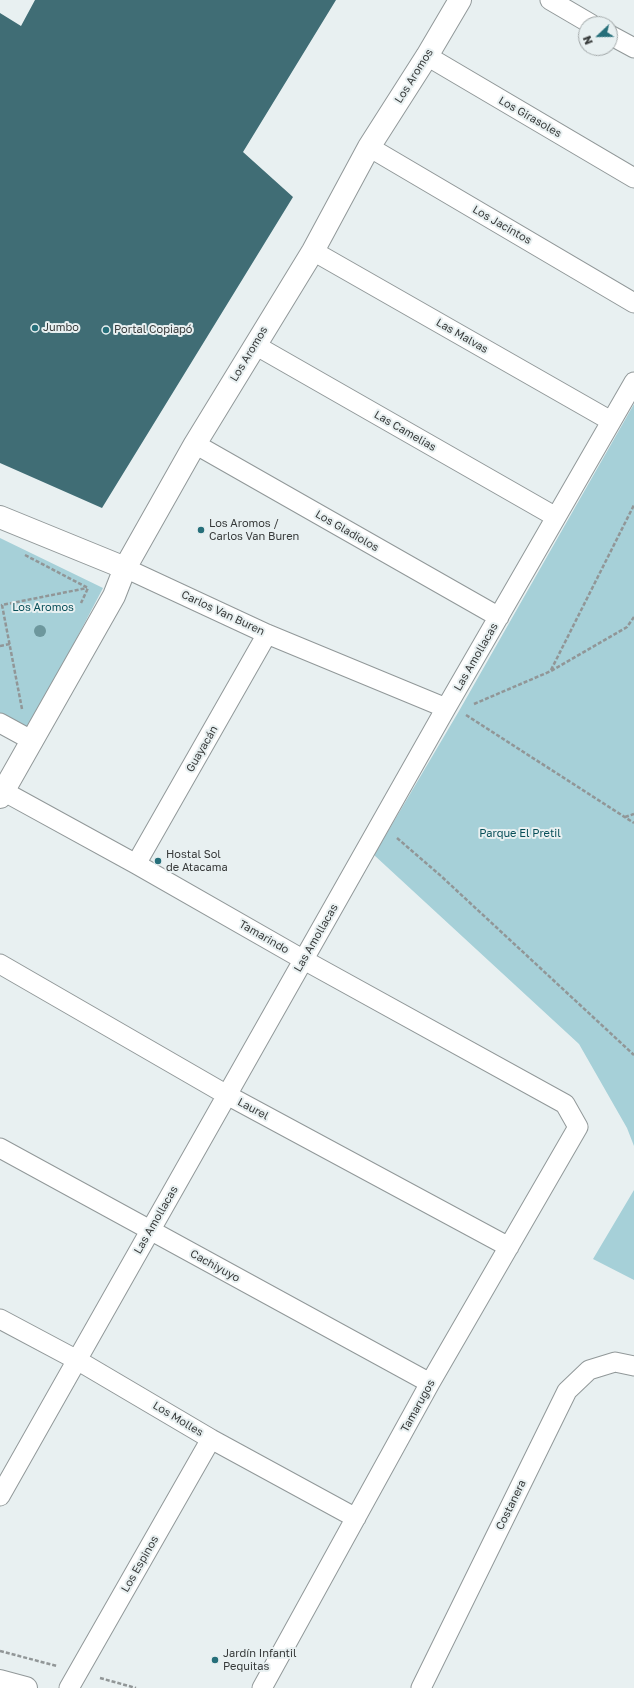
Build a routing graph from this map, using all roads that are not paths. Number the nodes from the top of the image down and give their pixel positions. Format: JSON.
{"nodes":[{"id":1,"x":460,"y":0,"type":"edge"},
{"id":2,"x":550,"y":0,"type":"edge"},
{"id":3,"x":578,"y":16,"type":"edge"},
{"id":4,"x":618,"y":39,"type":"edge"},
{"id":5,"x":634,"y":48,"type":"edge"},
{"id":6,"x":426,"y":56,"type":"junction"},
{"id":7,"x":369,"y":147,"type":"junction"},
{"id":8,"x":634,"y":178,"type":"edge"},
{"id":9,"x":313,"y":251,"type":"junction"},
{"id":10,"x":634,"y":303,"type":"edge"},
{"id":11,"x":255,"y":345,"type":"junction"},
{"id":12,"x":634,"y":382,"type":"edge"},
{"id":13,"x":611,"y":421,"type":"junction"},
{"id":14,"x":195,"y":444,"type":"junction"},
{"id":15,"x":0,"y":517,"type":"edge"},
{"id":16,"x":556,"y":517,"type":"junction"},
{"id":17,"x":125,"y":568,"type":"junction"},
{"id":18,"x":499,"y":617,"type":"junction"},
{"id":19,"x":268,"y":634,"type":"junction"},
{"id":20,"x":446,"y":708,"type":"junction"},
{"id":21,"x":0,"y":724,"type":"edge"},
{"id":22,"x":33,"y":741,"type":"junction"},
{"id":23,"x":2,"y":794,"type":"edge"},
{"id":24,"x":136,"y":864,"type":"junction"},
{"id":25,"x":304,"y":960,"type":"junction"},
{"id":26,"x":0,"y":964,"type":"edge"},
{"id":27,"x":227,"y":1095,"type":"junction"},
{"id":28,"x":578,"y":1127,"type":"joint"},
{"id":29,"x":0,"y":1148,"type":"edge"},
{"id":30,"x":150,"y":1231,"type":"junction"},
{"id":31,"x":509,"y":1247,"type":"junction"},
{"id":32,"x":0,"y":1319,"type":"edge"},
{"id":33,"x":77,"y":1360,"type":"junction"},
{"id":34,"x":634,"y":1366,"type":"edge"},
{"id":35,"x":430,"y":1383,"type":"junction"},
{"id":36,"x":211,"y":1439,"type":"junction"},
{"id":37,"x":0,"y":1496,"type":"edge"},
{"id":38,"x":356,"y":1518,"type":"junction"},
{"id":39,"x":0,"y":1681,"type":"edge"},
{"id":40,"x":26,"y":1688,"type":"edge"},
{"id":41,"x":69,"y":1688,"type":"edge"},
{"id":42,"x":262,"y":1688,"type":"edge"},
{"id":43,"x":421,"y":1688,"type":"edge"}],
"edges":[{"from":1,"to":6,"type":"street","name":"Los Aromos"},
{"from":2,"to":3,"type":"street"},
{"from":4,"to":5,"type":"street"},
{"from":6,"to":7,"type":"street","name":"Los Aromos"},
{"from":6,"to":8,"type":"street","name":"Los Girasoles"},
{"from":7,"to":9,"type":"street","name":"Los Aromos"},
{"from":7,"to":10,"type":"street","name":"Los Jacintos"},
{"from":9,"to":11,"type":"street","name":"Los Aromos"},
{"from":9,"to":13,"type":"street","name":"Las Malvas"},
{"from":11,"to":14,"type":"street","name":"Los Aromos"},
{"from":11,"to":16,"type":"street","name":"Las Camelias"},
{"from":12,"to":13,"type":"street","name":"Las Amollacas"},
{"from":13,"to":16,"type":"street","name":"Las Amollacas"},
{"from":14,"to":17,"type":"street","name":"Los Aromos"},
{"from":14,"to":18,"type":"street","name":"Los Gladiolos"},
{"from":15,"to":17,"type":"street","name":"Carlos Van Buren"},
{"from":16,"to":18,"type":"street","name":"Las Amollacas"},
{"from":17,"to":19,"type":"street","name":"Carlos Van Buren"},
{"from":17,"to":22,"type":"street","name":"Los Aromos"},
{"from":18,"to":20,"type":"street","name":"Las Amollacas"},
{"from":19,"to":20,"type":"street","name":"Carlos Van Buren"},
{"from":19,"to":24,"type":"street","name":"Guayacán"},
{"from":20,"to":25,"type":"street","name":"Las Amollacas"},
{"from":21,"to":22,"type":"street"},
{"from":22,"to":23,"type":"street","name":"Los Aromos"},
{"from":23,"to":24,"type":"street","name":"Tamarindo"},
{"from":24,"to":25,"type":"street","name":"Tamarindo"},
{"from":25,"to":27,"type":"street","name":"Las Amollacas"},
{"from":25,"to":28,"type":"street","name":"Tamarindo"},
{"from":26,"to":27,"type":"street","name":"Laurel"},
{"from":27,"to":30,"type":"street","name":"Las Amollacas"},
{"from":27,"to":31,"type":"street","name":"Laurel"},
{"from":28,"to":31,"type":"street","name":"Tamarugos"},
{"from":29,"to":30,"type":"street","name":"Cachiyuyo"},
{"from":30,"to":33,"type":"street","name":"Las Amollacas"},
{"from":30,"to":35,"type":"street","name":"Cachiyuyo"},
{"from":31,"to":35,"type":"street","name":"Tamarugos"},
{"from":32,"to":33,"type":"street","name":"Los Molles"},
{"from":33,"to":36,"type":"street","name":"Los Molles"},
{"from":33,"to":37,"type":"street","name":"Las Amollacas"},
{"from":34,"to":43,"type":"street","name":"Costanera"},
{"from":35,"to":38,"type":"street","name":"Tamarugos"},
{"from":36,"to":38,"type":"street","name":"Los Molles"},
{"from":36,"to":41,"type":"street","name":"Los Espinos"},
{"from":38,"to":42,"type":"street","name":"Tamarugos"},
{"from":39,"to":40,"type":"street"}]}
